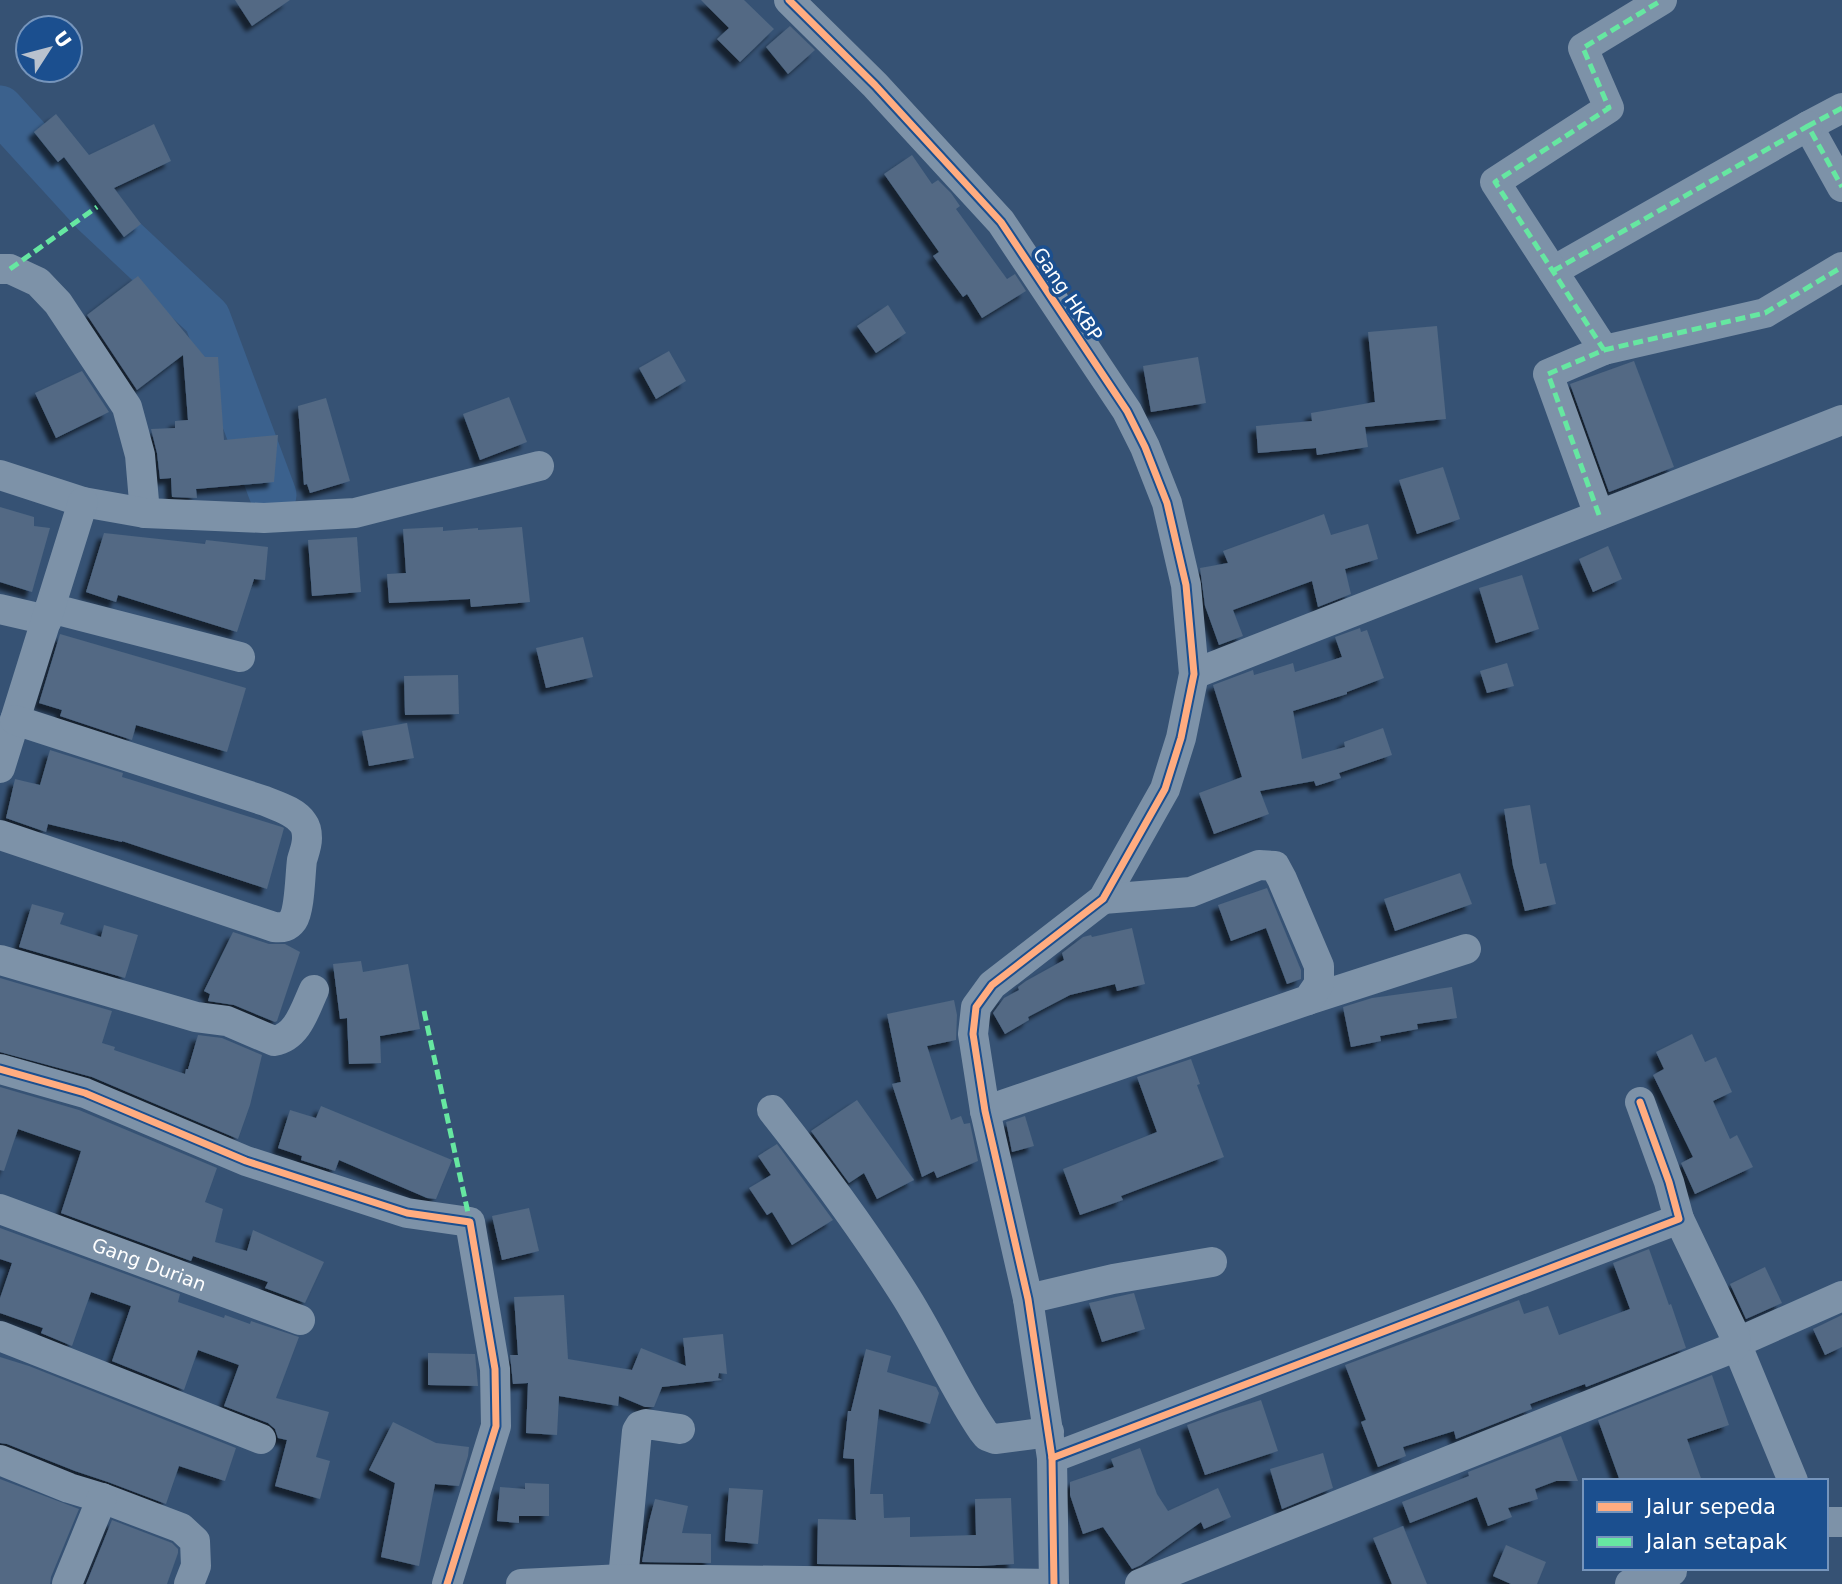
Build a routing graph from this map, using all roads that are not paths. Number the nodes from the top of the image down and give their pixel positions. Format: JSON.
{"nodes":[{"id":1,"x":789,"y":0,"type":"edge"},
{"id":2,"x":1662,"y":0,"type":"edge"},
{"id":3,"x":1842,"y":108,"type":"edge"},
{"id":4,"x":1808,"y":125,"type":"junction"},
{"id":5,"x":1842,"y":187,"type":"edge"},
{"id":6,"x":1842,"y":267,"type":"edge"},
{"id":7,"x":0,"y":269,"type":"edge"},
{"id":8,"x":1553,"y":271,"type":"junction"},
{"id":9,"x":1604,"y":350,"type":"junction"},
{"id":10,"x":1842,"y":420,"type":"edge"},
{"id":11,"x":539,"y":466,"type":"dead end"},
{"id":12,"x":0,"y":475,"type":"edge"},
{"id":13,"x":83,"y":502,"type":"junction"},
{"id":14,"x":145,"y":513,"type":"junction"},
{"id":15,"x":1599,"y":516,"type":"junction"},
{"id":16,"x":0,"y":609,"type":"edge"},
{"id":17,"x":48,"y":614,"type":"junction"},
{"id":18,"x":240,"y":657,"type":"dead end"},
{"id":19,"x":1194,"y":674,"type":"junction"},
{"id":20,"x":15,"y":720,"type":"junction"},
{"id":21,"x":0,"y":768,"type":"edge"},
{"id":22,"x":0,"y":835,"type":"edge"},
{"id":23,"x":1103,"y":899,"type":"junction"},
{"id":24,"x":1466,"y":949,"type":"dead end"},
{"id":25,"x":0,"y":960,"type":"edge"},
{"id":26,"x":314,"y":990,"type":"dead end"},
{"id":27,"x":1308,"y":1000,"type":"junction"},
{"id":28,"x":0,"y":1069,"type":"edge"},
{"id":29,"x":1640,"y":1102,"type":"dead end"},
{"id":30,"x":772,"y":1110,"type":"dead end"},
{"id":31,"x":985,"y":1111,"type":"junction"},
{"id":32,"x":0,"y":1209,"type":"edge"},
{"id":33,"x":1679,"y":1219,"type":"junction"},
{"id":34,"x":1212,"y":1262,"type":"dead end"},
{"id":35,"x":1842,"y":1296,"type":"edge"},
{"id":36,"x":1028,"y":1299,"type":"junction"},
{"id":37,"x":300,"y":1320,"type":"dead end"},
{"id":38,"x":0,"y":1336,"type":"edge"},
{"id":39,"x":1736,"y":1343,"type":"junction"},
{"id":40,"x":680,"y":1429,"type":"dead end"},
{"id":41,"x":261,"y":1439,"type":"dead end"},
{"id":42,"x":1050,"y":1446,"type":"junction"},
{"id":43,"x":0,"y":1460,"type":"edge"},
{"id":44,"x":1792,"y":1479,"type":"edge"},
{"id":45,"x":102,"y":1498,"type":"junction"},
{"id":46,"x":1672,"y":1571,"type":"dead end"},
{"id":47,"x":623,"y":1579,"type":"junction"},
{"id":48,"x":67,"y":1584,"type":"edge"},
{"id":49,"x":189,"y":1584,"type":"edge"},
{"id":50,"x":447,"y":1584,"type":"edge"},
{"id":51,"x":521,"y":1584,"type":"edge"},
{"id":52,"x":1054,"y":1584,"type":"edge"},
{"id":53,"x":1140,"y":1584,"type":"edge"},
{"id":54,"x":1630,"y":1584,"type":"edge"}],
"edges":[{"from":1,"to":19,"type":"street","name":"Gang HKBP"},
{"from":2,"to":8,"type":"street"},
{"from":3,"to":4,"type":"street"},
{"from":4,"to":5,"type":"street"},
{"from":4,"to":8,"type":"street"},
{"from":6,"to":9,"type":"street"},
{"from":7,"to":14,"type":"street"},
{"from":8,"to":9,"type":"street"},
{"from":9,"to":15,"type":"street"},
{"from":10,"to":15,"type":"street"},
{"from":11,"to":14,"type":"street"},
{"from":12,"to":13,"type":"street"},
{"from":13,"to":14,"type":"street"},
{"from":13,"to":17,"type":"street"},
{"from":15,"to":19,"type":"street"},
{"from":16,"to":17,"type":"street"},
{"from":17,"to":18,"type":"street"},
{"from":17,"to":20,"type":"street"},
{"from":19,"to":23,"type":"street","name":"Gang HKBP"},
{"from":20,"to":21,"type":"street"},
{"from":20,"to":22,"type":"street"},
{"from":23,"to":27,"type":"street"},
{"from":23,"to":31,"type":"street"},
{"from":24,"to":27,"type":"street"},
{"from":25,"to":26,"type":"street"},
{"from":27,"to":31,"type":"street"},
{"from":28,"to":50,"type":"street"},
{"from":29,"to":33,"type":"street"},
{"from":30,"to":42,"type":"street"},
{"from":31,"to":36,"type":"street"},
{"from":32,"to":37,"type":"street","name":"Gang Durian"},
{"from":33,"to":39,"type":"street"},
{"from":33,"to":42,"type":"street"},
{"from":34,"to":36,"type":"street"},
{"from":35,"to":39,"type":"street"},
{"from":36,"to":42,"type":"street"},
{"from":38,"to":41,"type":"street"},
{"from":39,"to":44,"type":"street"},
{"from":39,"to":53,"type":"street"},
{"from":40,"to":47,"type":"street"},
{"from":42,"to":52,"type":"street"},
{"from":43,"to":45,"type":"street"},
{"from":45,"to":48,"type":"street"},
{"from":45,"to":49,"type":"street"},
{"from":46,"to":54,"type":"street"},
{"from":47,"to":51,"type":"street"},
{"from":47,"to":52,"type":"street"}]}
